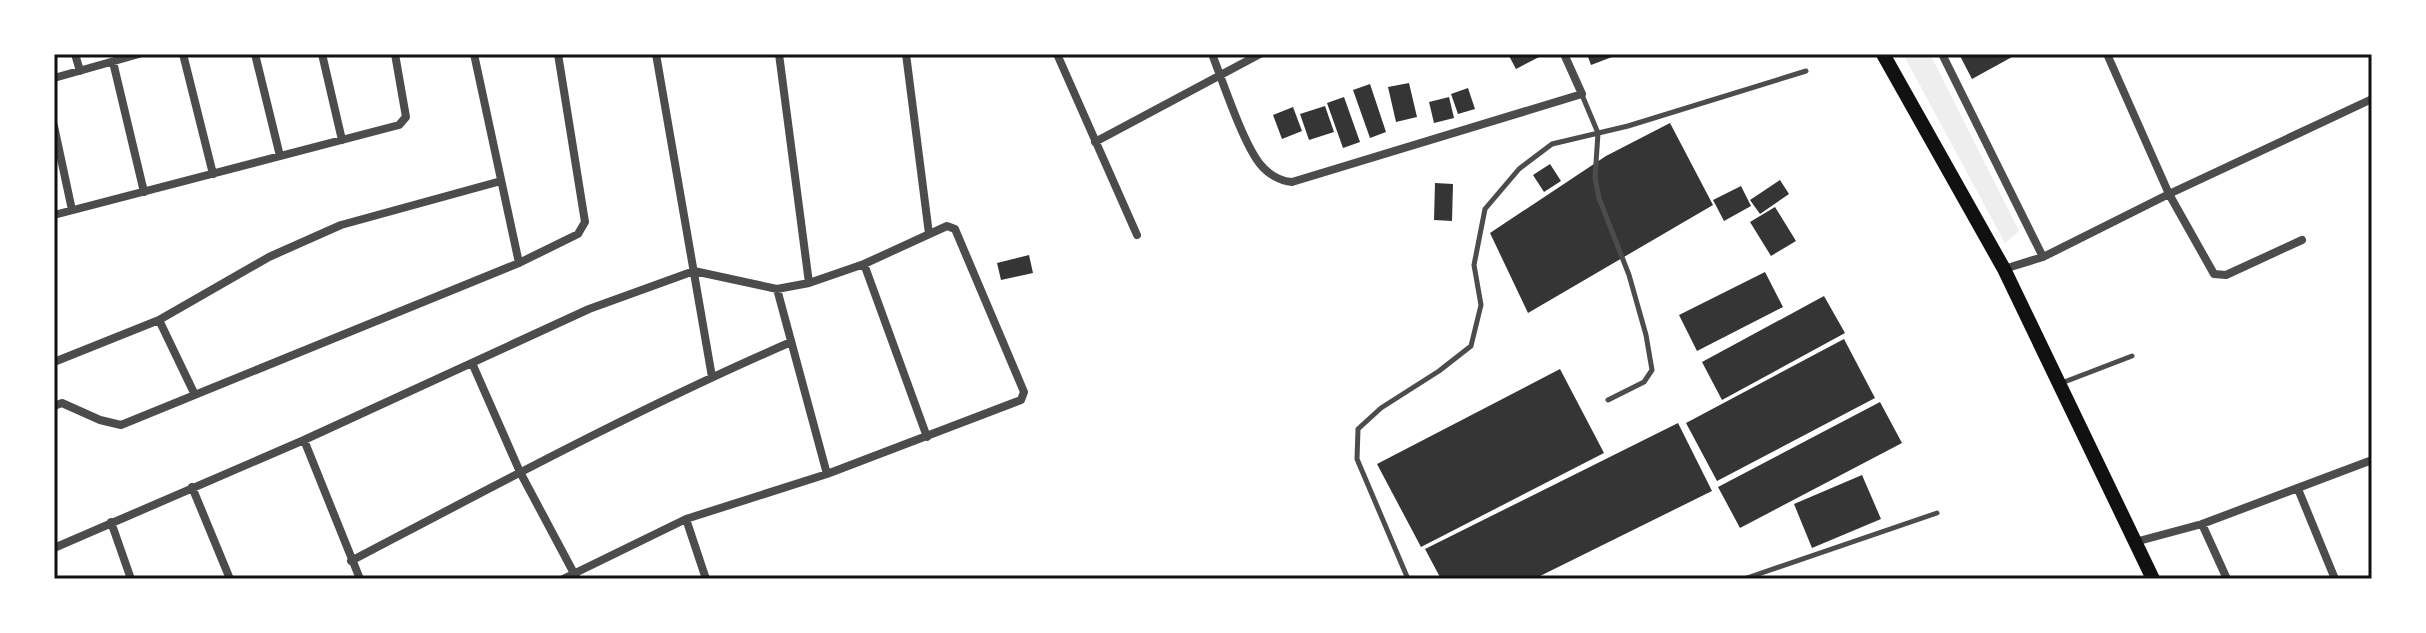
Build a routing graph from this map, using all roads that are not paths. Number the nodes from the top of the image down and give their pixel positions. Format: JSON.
{"nodes":[{"id":1,"x":75,"y":54,"type":"edge"},
{"id":2,"x":139,"y":54,"type":"edge"},
{"id":3,"x":183,"y":54,"type":"edge"},
{"id":4,"x":255,"y":54,"type":"edge"},
{"id":5,"x":322,"y":54,"type":"edge"},
{"id":6,"x":395,"y":54,"type":"edge"},
{"id":7,"x":474,"y":54,"type":"edge"},
{"id":8,"x":558,"y":54,"type":"edge"},
{"id":9,"x":656,"y":54,"type":"edge"},
{"id":10,"x":779,"y":54,"type":"edge"},
{"id":11,"x":906,"y":54,"type":"edge"},
{"id":12,"x":1057,"y":54,"type":"edge"},
{"id":13,"x":1212,"y":54,"type":"edge"},
{"id":14,"x":1260,"y":54,"type":"edge"},
{"id":15,"x":1564,"y":54,"type":"edge"},
{"id":16,"x":1883,"y":54,"type":"edge"},
{"id":17,"x":1942,"y":54,"type":"edge"},
{"id":18,"x":2107,"y":54,"type":"edge"},
{"id":19,"x":113,"y":62,"type":"junction"},
{"id":20,"x":80,"y":71,"type":"junction"},
{"id":21,"x":1806,"y":71,"type":"dead end"},
{"id":22,"x":1220,"y":75,"type":"junction"},
{"id":23,"x":54,"y":78,"type":"edge"},
{"id":24,"x":1582,"y":94,"type":"junction"},
{"id":25,"x":2372,"y":99,"type":"edge"},
{"id":26,"x":54,"y":126,"type":"edge"},
{"id":27,"x":1598,"y":133,"type":"junction"},
{"id":28,"x":342,"y":140,"type":"junction"},
{"id":29,"x":1095,"y":142,"type":"junction"},
{"id":30,"x":280,"y":156,"type":"junction"},
{"id":31,"x":213,"y":174,"type":"junction"},
{"id":32,"x":501,"y":181,"type":"junction"},
{"id":33,"x":144,"y":192,"type":"junction"},
{"id":34,"x":2169,"y":194,"type":"junction"},
{"id":35,"x":72,"y":210,"type":"junction"},
{"id":36,"x":54,"y":215,"type":"edge"},
{"id":37,"x":929,"y":234,"type":"junction"},
{"id":38,"x":1137,"y":235,"type":"dead end"},
{"id":39,"x":2302,"y":240,"type":"dead end"},
{"id":40,"x":2043,"y":257,"type":"junction"},
{"id":41,"x":519,"y":263,"type":"junction"},
{"id":42,"x":864,"y":264,"type":"junction"},
{"id":43,"x":2004,"y":269,"type":"junction"},
{"id":44,"x":694,"y":271,"type":"junction"},
{"id":45,"x":809,"y":283,"type":"junction"},
{"id":46,"x":777,"y":289,"type":"junction"},
{"id":47,"x":159,"y":320,"type":"junction"},
{"id":48,"x":791,"y":342,"type":"junction"},
{"id":49,"x":2132,"y":356,"type":"dead end"},
{"id":50,"x":54,"y":362,"type":"edge"},
{"id":51,"x":472,"y":363,"type":"junction"},
{"id":52,"x":712,"y":377,"type":"junction"},
{"id":53,"x":2059,"y":384,"type":"junction"},
{"id":54,"x":195,"y":395,"type":"junction"},
{"id":55,"x":1608,"y":400,"type":"dead end"},
{"id":56,"x":54,"y":406,"type":"edge"},
{"id":57,"x":927,"y":437,"type":"junction"},
{"id":58,"x":304,"y":440,"type":"junction"},
{"id":59,"x":2372,"y":460,"type":"edge"},
{"id":60,"x":520,"y":472,"type":"junction"},
{"id":61,"x":827,"y":474,"type":"junction"},
{"id":62,"x":192,"y":487,"type":"junction"},
{"id":63,"x":2298,"y":489,"type":"junction"},
{"id":64,"x":1937,"y":513,"type":"dead end"},
{"id":65,"x":686,"y":519,"type":"junction"},
{"id":66,"x":111,"y":522,"type":"junction"},
{"id":67,"x":2202,"y":524,"type":"junction"},
{"id":68,"x":2135,"y":542,"type":"junction"},
{"id":69,"x":54,"y":548,"type":"edge"},
{"id":70,"x":351,"y":561,"type":"junction"},
{"id":71,"x":575,"y":576,"type":"edge"},
{"id":72,"x":131,"y":579,"type":"edge"},
{"id":73,"x":230,"y":579,"type":"edge"},
{"id":74,"x":360,"y":579,"type":"edge"},
{"id":75,"x":563,"y":579,"type":"edge"},
{"id":76,"x":706,"y":579,"type":"edge"},
{"id":77,"x":1408,"y":579,"type":"edge"},
{"id":78,"x":1744,"y":579,"type":"edge"},
{"id":79,"x":2153,"y":579,"type":"edge"},
{"id":80,"x":2227,"y":579,"type":"edge"},
{"id":81,"x":2335,"y":579,"type":"edge"}],
"edges":[{"from":1,"to":20,"type":"street"},
{"from":2,"to":19,"type":"street"},
{"from":3,"to":31,"type":"street"},
{"from":4,"to":30,"type":"street"},
{"from":5,"to":28,"type":"street"},
{"from":6,"to":28,"type":"street"},
{"from":7,"to":32,"type":"street"},
{"from":8,"to":41,"type":"street"},
{"from":9,"to":44,"type":"street"},
{"from":10,"to":45,"type":"street"},
{"from":11,"to":37,"type":"street"},
{"from":12,"to":29,"type":"street"},
{"from":13,"to":22,"type":"street"},
{"from":14,"to":22,"type":"street"},
{"from":15,"to":24,"type":"street"},
{"from":16,"to":43,"type":"main road"},
{"from":17,"to":40,"type":"street"},
{"from":18,"to":34,"type":"street"},
{"from":19,"to":20,"type":"street"},
{"from":19,"to":33,"type":"street"},
{"from":20,"to":23,"type":"street"},
{"from":21,"to":27,"type":"lane"},
{"from":22,"to":24,"type":"street"},
{"from":22,"to":29,"type":"street"},
{"from":24,"to":27,"type":"lane"},
{"from":25,"to":34,"type":"street"},
{"from":26,"to":35,"type":"street"},
{"from":27,"to":55,"type":"lane"},
{"from":27,"to":77,"type":"lane"},
{"from":28,"to":30,"type":"street"},
{"from":29,"to":38,"type":"street"},
{"from":30,"to":31,"type":"street"},
{"from":31,"to":33,"type":"street"},
{"from":32,"to":41,"type":"street"},
{"from":32,"to":47,"type":"street"},
{"from":33,"to":35,"type":"street"},
{"from":34,"to":39,"type":"street"},
{"from":34,"to":40,"type":"street"},
{"from":35,"to":36,"type":"street"},
{"from":37,"to":42,"type":"street"},
{"from":37,"to":57,"type":"street"},
{"from":40,"to":43,"type":"street"},
{"from":41,"to":54,"type":"street"},
{"from":42,"to":45,"type":"street"},
{"from":42,"to":57,"type":"street"},
{"from":43,"to":53,"type":"main road"},
{"from":44,"to":46,"type":"street"},
{"from":44,"to":51,"type":"street"},
{"from":44,"to":52,"type":"street"},
{"from":45,"to":46,"type":"street"},
{"from":46,"to":48,"type":"street"},
{"from":47,"to":50,"type":"street"},
{"from":47,"to":54,"type":"street"},
{"from":48,"to":52,"type":"street"},
{"from":48,"to":61,"type":"street"},
{"from":49,"to":53,"type":"lane"},
{"from":51,"to":58,"type":"street"},
{"from":51,"to":60,"type":"street"},
{"from":52,"to":60,"type":"street"},
{"from":53,"to":68,"type":"main road"},
{"from":54,"to":56,"type":"street"},
{"from":57,"to":61,"type":"street"},
{"from":58,"to":62,"type":"street"},
{"from":58,"to":70,"type":"street"},
{"from":59,"to":63,"type":"street"},
{"from":60,"to":70,"type":"street"},
{"from":60,"to":71,"type":"street"},
{"from":61,"to":65,"type":"street"},
{"from":62,"to":66,"type":"street"},
{"from":62,"to":73,"type":"street"},
{"from":63,"to":67,"type":"street"},
{"from":63,"to":81,"type":"street"},
{"from":64,"to":78,"type":"lane"},
{"from":65,"to":71,"type":"street"},
{"from":65,"to":76,"type":"street"},
{"from":66,"to":69,"type":"street"},
{"from":66,"to":72,"type":"street"},
{"from":67,"to":68,"type":"street"},
{"from":67,"to":80,"type":"street"},
{"from":68,"to":79,"type":"main road"},
{"from":70,"to":74,"type":"street"},
{"from":71,"to":75,"type":"street"}]}
